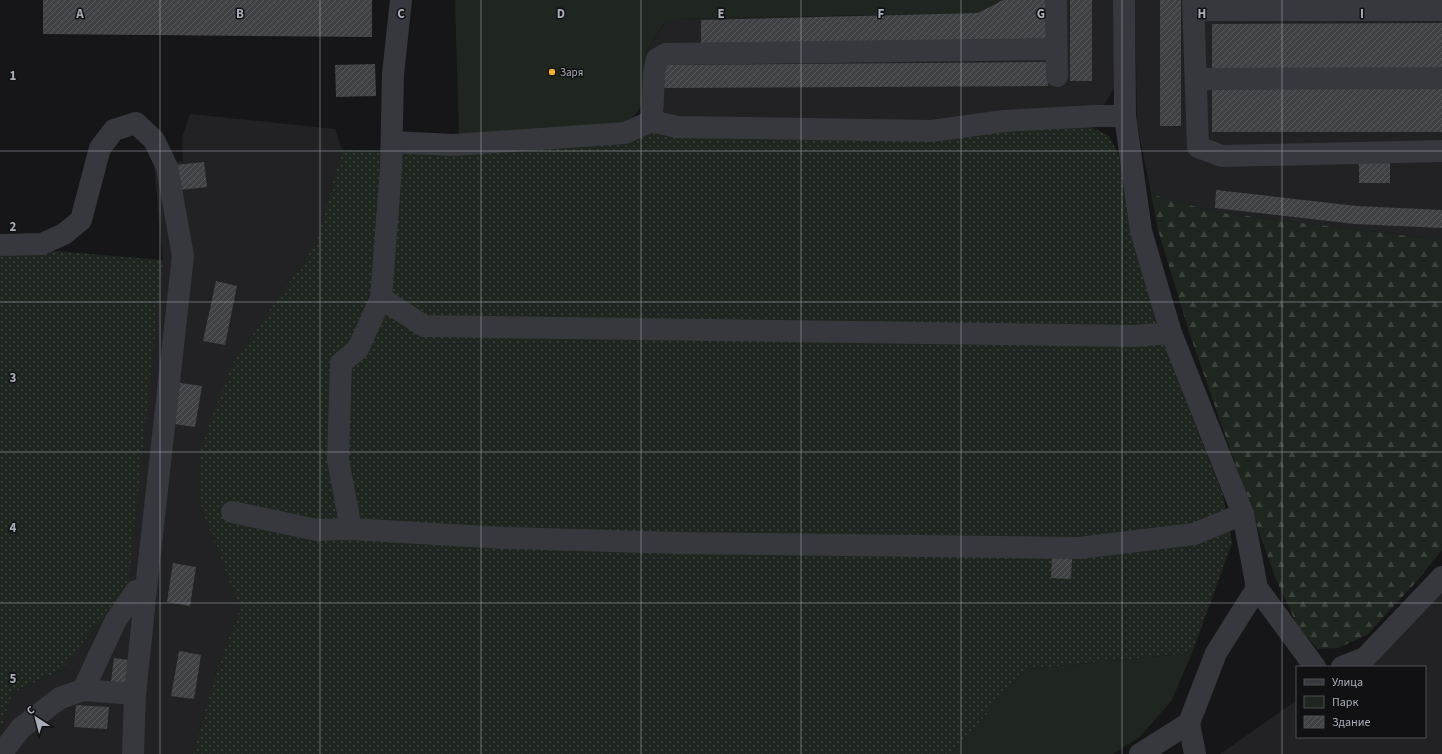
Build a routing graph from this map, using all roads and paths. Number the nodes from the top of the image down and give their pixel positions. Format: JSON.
{"nodes":[{"id":1,"x":401,"y":0,"type":"edge"},
{"id":2,"x":1056,"y":0,"type":"edge"},
{"id":3,"x":1124,"y":0,"type":"edge"},
{"id":4,"x":1194,"y":5,"type":"edge"},
{"id":5,"x":1442,"y":10,"type":"edge"},
{"id":6,"x":1056,"y":49,"type":"junction"},
{"id":7,"x":1057,"y":76,"type":"dead end"},
{"id":8,"x":1442,"y":78,"type":"edge"},
{"id":9,"x":1196,"y":79,"type":"junction"},
{"id":10,"x":1125,"y":116,"type":"junction"},
{"id":11,"x":652,"y":121,"type":"junction"},
{"id":12,"x":392,"y":142,"type":"junction"},
{"id":13,"x":1442,"y":151,"type":"edge"},
{"id":14,"x":0,"y":245,"type":"edge"},
{"id":15,"x":380,"y":298,"type":"junction"},
{"id":16,"x":1171,"y":333,"type":"junction"},
{"id":17,"x":232,"y":512,"type":"dead end"},
{"id":18,"x":1243,"y":514,"type":"junction"},
{"id":19,"x":352,"y":529,"type":"junction"},
{"id":20,"x":1442,"y":577,"type":"edge"},
{"id":21,"x":1257,"y":588,"type":"junction"},
{"id":22,"x":146,"y":589,"type":"junction"},
{"id":23,"x":1314,"y":666,"type":"edge"},
{"id":24,"x":1345,"y":666,"type":"edge"},
{"id":25,"x":83,"y":690,"type":"junction"},
{"id":26,"x":136,"y":694,"type":"junction"},
{"id":27,"x":1189,"y":723,"type":"junction"},
{"id":28,"x":1,"y":754,"type":"edge"},
{"id":29,"x":133,"y":754,"type":"edge"},
{"id":30,"x":1140,"y":754,"type":"edge"},
{"id":31,"x":1195,"y":754,"type":"edge"}],
"edges":[{"from":1,"to":12,"type":"street"},
{"from":2,"to":6,"type":"street"},
{"from":3,"to":10,"type":"street"},
{"from":4,"to":5,"type":"street"},
{"from":4,"to":9,"type":"street"},
{"from":6,"to":7,"type":"street"},
{"from":6,"to":11,"type":"street"},
{"from":8,"to":9,"type":"street"},
{"from":9,"to":13,"type":"street"},
{"from":10,"to":11,"type":"street"},
{"from":10,"to":16,"type":"street"},
{"from":11,"to":12,"type":"street"},
{"from":12,"to":15,"type":"street"},
{"from":14,"to":22,"type":"street"},
{"from":15,"to":16,"type":"street"},
{"from":15,"to":19,"type":"street"},
{"from":16,"to":18,"type":"street"},
{"from":17,"to":19,"type":"street"},
{"from":18,"to":19,"type":"street"},
{"from":18,"to":21,"type":"street"},
{"from":20,"to":24,"type":"street"},
{"from":21,"to":23,"type":"street"},
{"from":21,"to":27,"type":"street"},
{"from":22,"to":25,"type":"street"},
{"from":22,"to":26,"type":"street"},
{"from":25,"to":26,"type":"street"},
{"from":25,"to":28,"type":"street"},
{"from":26,"to":29,"type":"street"},
{"from":27,"to":30,"type":"street"},
{"from":27,"to":31,"type":"street"}]}
